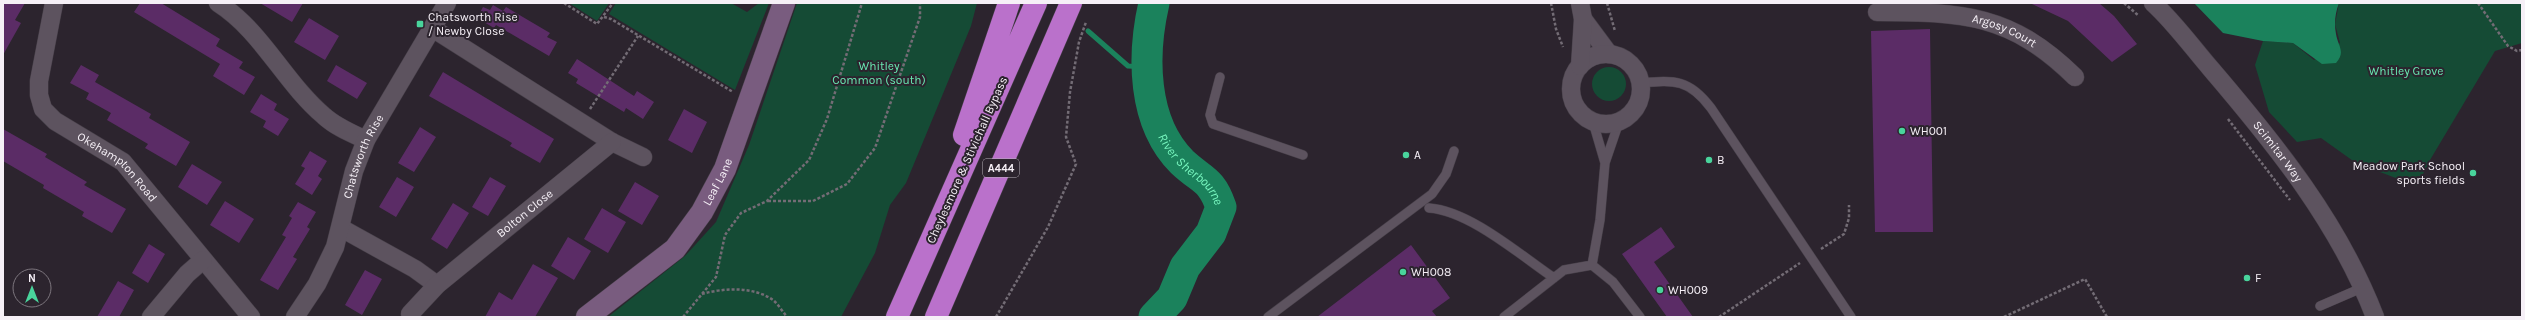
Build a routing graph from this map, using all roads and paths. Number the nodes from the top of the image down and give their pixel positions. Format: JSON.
{"nodes":[{"id":1,"x":54,"y":3,"type":"edge"},
{"id":2,"x":218,"y":3,"type":"edge"},
{"id":3,"x":447,"y":3,"type":"edge"},
{"id":4,"x":564,"y":3,"type":"edge"},
{"id":5,"x":613,"y":3,"type":"edge"},
{"id":6,"x":784,"y":3,"type":"edge"},
{"id":7,"x":862,"y":3,"type":"edge"},
{"id":8,"x":920,"y":3,"type":"edge"},
{"id":9,"x":1009,"y":3,"type":"edge"},
{"id":10,"x":1036,"y":3,"type":"edge"},
{"id":11,"x":1551,"y":3,"type":"edge"},
{"id":12,"x":1607,"y":3,"type":"edge"},
{"id":13,"x":2124,"y":3,"type":"edge"},
{"id":14,"x":2153,"y":3,"type":"edge"},
{"id":15,"x":2478,"y":3,"type":"edge"},
{"id":16,"x":1920,"y":8,"type":"edge"},
{"id":17,"x":1074,"y":10,"type":"edge"},
{"id":18,"x":1581,"y":11,"type":"edge"},
{"id":19,"x":1877,"y":12,"type":"dead end"},
{"id":20,"x":604,"y":17,"type":"junction"},
{"id":21,"x":2144,"y":20,"type":"dead end"},
{"id":22,"x":432,"y":28,"type":"junction"},
{"id":23,"x":1616,"y":33,"type":"dead end"},
{"id":24,"x":638,"y":36,"type":"junction"},
{"id":25,"x":1564,"y":49,"type":"dead end"},
{"id":26,"x":2522,"y":50,"type":"edge"},
{"id":27,"x":1609,"y":54,"type":"junction"},
{"id":28,"x":1580,"y":66,"type":"junction"},
{"id":29,"x":1220,"y":77,"type":"dead end"},
{"id":30,"x":2075,"y":77,"type":"dead end"},
{"id":31,"x":1641,"y":83,"type":"junction"},
{"id":32,"x":751,"y":101,"type":"junction"},
{"id":33,"x":2227,"y":118,"type":"dead end"},
{"id":34,"x":582,"y":121,"type":"junction"},
{"id":35,"x":1593,"y":122,"type":"junction"},
{"id":36,"x":1619,"y":122,"type":"junction"},
{"id":37,"x":366,"y":140,"type":"junction"},
{"id":38,"x":612,"y":142,"type":"junction"},
{"id":39,"x":1454,"y":150,"type":"dead end"},
{"id":40,"x":1303,"y":155,"type":"dead end"},
{"id":41,"x":643,"y":157,"type":"dead end"},
{"id":42,"x":1605,"y":163,"type":"junction"},
{"id":43,"x":767,"y":201,"type":"junction"},
{"id":44,"x":2292,"y":203,"type":"dead end"},
{"id":45,"x":1849,"y":205,"type":"dead end"},
{"id":46,"x":1429,"y":208,"type":"dead end"},
{"id":47,"x":341,"y":228,"type":"junction"},
{"id":48,"x":1810,"y":256,"type":"junction"},
{"id":49,"x":203,"y":260,"type":"junction"},
{"id":50,"x":1592,"y":265,"type":"junction"},
{"id":51,"x":915,"y":276,"type":"junction"},
{"id":52,"x":1554,"y":278,"type":"junction"},
{"id":53,"x":437,"y":285,"type":"junction"},
{"id":54,"x":2364,"y":287,"type":"junction"},
{"id":55,"x":701,"y":295,"type":"junction"},
{"id":56,"x":2320,"y":306,"type":"dead end"},
{"id":57,"x":410,"y":314,"type":"dead end"},
{"id":58,"x":151,"y":317,"type":"edge"},
{"id":59,"x":251,"y":317,"type":"edge"},
{"id":60,"x":295,"y":317,"type":"edge"},
{"id":61,"x":587,"y":317,"type":"edge"},
{"id":62,"x":683,"y":317,"type":"edge"},
{"id":63,"x":787,"y":317,"type":"edge"},
{"id":64,"x":897,"y":317,"type":"edge"},
{"id":65,"x":936,"y":317,"type":"edge"},
{"id":66,"x":996,"y":317,"type":"edge"},
{"id":67,"x":1268,"y":317,"type":"edge"},
{"id":68,"x":1504,"y":317,"type":"edge"},
{"id":69,"x":1640,"y":317,"type":"edge"},
{"id":70,"x":1719,"y":317,"type":"edge"},
{"id":71,"x":1851,"y":317,"type":"edge"},
{"id":72,"x":2004,"y":317,"type":"edge"},
{"id":73,"x":2107,"y":317,"type":"edge"},
{"id":74,"x":2375,"y":317,"type":"edge"}],
"edges":[{"from":1,"to":49,"type":"street","name":"Okehampton Road"},
{"from":2,"to":37,"type":"street"},
{"from":3,"to":22,"type":"street","name":"Chatsworth Rise"},
{"from":4,"to":20,"type":"path"},
{"from":5,"to":20,"type":"path"},
{"from":6,"to":32,"type":"street","name":"Leaf Lane"},
{"from":7,"to":43,"type":"path"},
{"from":8,"to":43,"type":"path"},
{"from":9,"to":51,"type":"highway"},
{"from":10,"to":51,"type":"highway","name":"Cheylesmore & Stivichall Bypass","number":"A444"},
{"from":11,"to":25,"type":"path"},
{"from":12,"to":23,"type":"path"},
{"from":13,"to":21,"type":"path"},
{"from":14,"to":54,"type":"street","name":"Scimitar Way"},
{"from":15,"to":26,"type":"path"},
{"from":16,"to":19,"type":"street","name":"Argosy Court"},
{"from":16,"to":30,"type":"street","name":"Argosy Court"},
{"from":17,"to":65,"type":"highway","number":"A444"},
{"from":17,"to":66,"type":"path"},
{"from":18,"to":27,"type":"street"},
{"from":18,"to":28,"type":"street"},
{"from":20,"to":24,"type":"path"},
{"from":22,"to":34,"type":"street"},
{"from":22,"to":37,"type":"street","name":"Chatsworth Rise"},
{"from":24,"to":32,"type":"path"},
{"from":24,"to":34,"type":"path"},
{"from":27,"to":28,"type":"street"},
{"from":27,"to":31,"type":"street"},
{"from":28,"to":35,"type":"street"},
{"from":29,"to":40,"type":"lane"},
{"from":31,"to":36,"type":"street"},
{"from":31,"to":48,"type":"lane"},
{"from":32,"to":61,"type":"street","name":"Leaf Lane"},
{"from":33,"to":44,"type":"path"},
{"from":34,"to":38,"type":"street"},
{"from":35,"to":36,"type":"street"},
{"from":35,"to":42,"type":"lane"},
{"from":36,"to":42,"type":"lane"},
{"from":37,"to":47,"type":"street","name":"Chatsworth Rise"},
{"from":38,"to":41,"type":"street"},
{"from":38,"to":53,"type":"street","name":"Bolton Close"},
{"from":39,"to":67,"type":"lane"},
{"from":42,"to":50,"type":"lane"},
{"from":43,"to":55,"type":"path"},
{"from":45,"to":48,"type":"path"},
{"from":46,"to":52,"type":"lane"},
{"from":47,"to":53,"type":"street"},
{"from":47,"to":60,"type":"street","name":"Chatsworth Rise"},
{"from":48,"to":70,"type":"path"},
{"from":48,"to":71,"type":"lane"},
{"from":49,"to":58,"type":"street"},
{"from":49,"to":59,"type":"street","name":"Okehampton Road"},
{"from":50,"to":52,"type":"lane"},
{"from":50,"to":69,"type":"lane"},
{"from":51,"to":64,"type":"highway","name":"Cheylesmore & Stivichall Bypass","number":"A444"},
{"from":52,"to":68,"type":"lane"},
{"from":53,"to":57,"type":"street","name":"Bolton Close"},
{"from":54,"to":56,"type":"lane"},
{"from":54,"to":74,"type":"street","name":"Scimitar Way"},
{"from":55,"to":62,"type":"path"},
{"from":55,"to":63,"type":"path"},
{"from":72,"to":73,"type":"path"}]}
